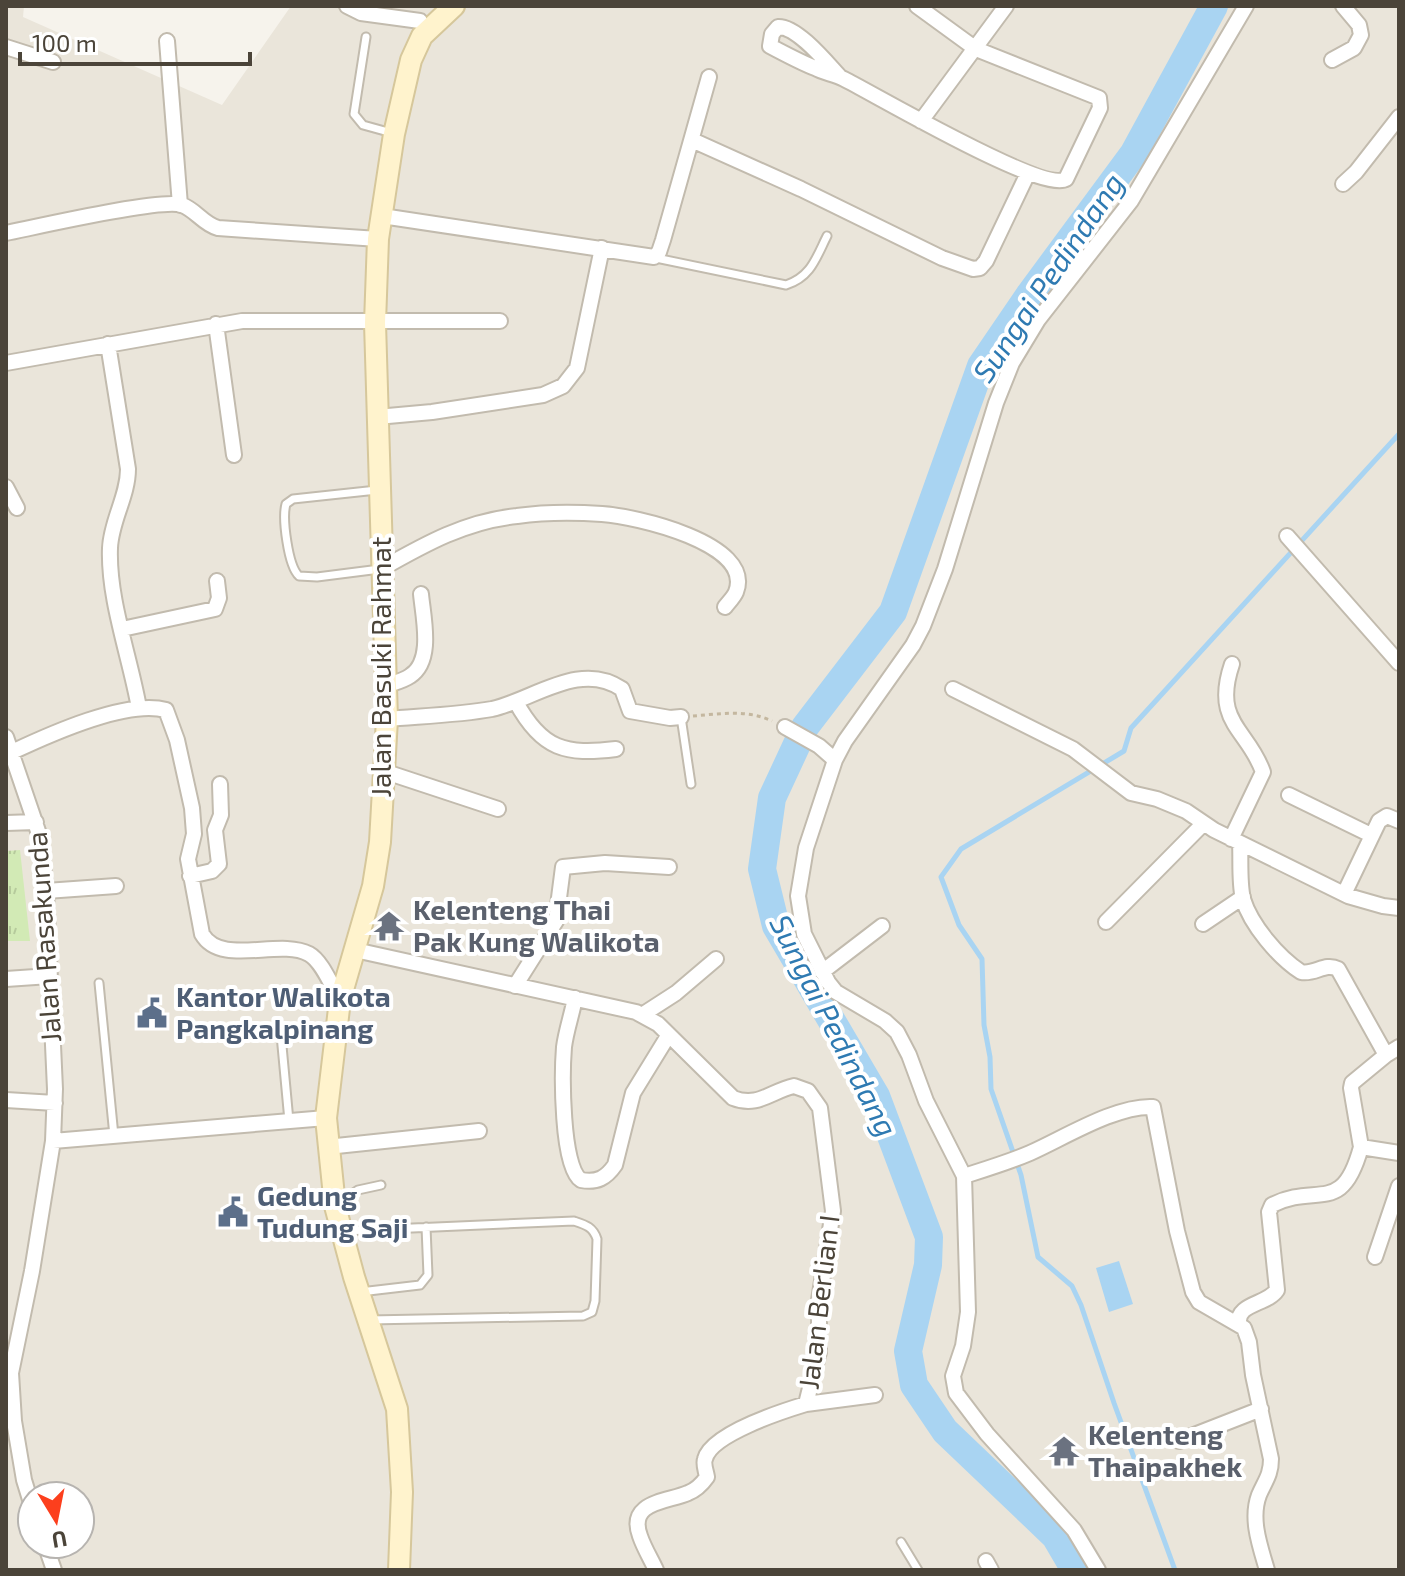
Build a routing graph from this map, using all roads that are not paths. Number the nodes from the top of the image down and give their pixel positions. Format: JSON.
{"nodes":[{"id":1,"x":347,"y":6,"type":"edge"},
{"id":2,"x":454,"y":6,"type":"edge"},
{"id":3,"x":917,"y":6,"type":"edge"},
{"id":4,"x":1006,"y":6,"type":"edge"},
{"id":5,"x":1246,"y":6,"type":"edge"},
{"id":6,"x":1343,"y":6,"type":"edge"},
{"id":7,"x":421,"y":21,"type":"edge"},
{"id":8,"x":366,"y":37,"type":"dead end"},
{"id":9,"x":167,"y":41,"type":"dead end"},
{"id":10,"x":6,"y":47,"type":"edge"},
{"id":11,"x":976,"y":49,"type":"junction"},
{"id":12,"x":1332,"y":60,"type":"dead end"},
{"id":13,"x":53,"y":62,"type":"dead end"},
{"id":14,"x":709,"y":77,"type":"dead end"},
{"id":15,"x":840,"y":77,"type":"junction"},
{"id":16,"x":1399,"y":117,"type":"edge"},
{"id":17,"x":921,"y":121,"type":"junction"},
{"id":18,"x":394,"y":134,"type":"junction"},
{"id":19,"x":692,"y":140,"type":"junction"},
{"id":20,"x":1028,"y":173,"type":"junction"},
{"id":21,"x":1343,"y":184,"type":"dead end"},
{"id":22,"x":180,"y":205,"type":"junction"},
{"id":23,"x":382,"y":216,"type":"junction"},
{"id":24,"x":6,"y":233,"type":"edge"},
{"id":25,"x":827,"y":236,"type":"dead end"},
{"id":26,"x":378,"y":239,"type":"junction"},
{"id":27,"x":602,"y":248,"type":"junction"},
{"id":28,"x":654,"y":257,"type":"junction"},
{"id":29,"x":500,"y":321,"type":"dead end"},
{"id":30,"x":375,"y":323,"type":"junction"},
{"id":31,"x":216,"y":324,"type":"junction"},
{"id":32,"x":108,"y":344,"type":"junction"},
{"id":33,"x":6,"y":363,"type":"edge"},
{"id":34,"x":377,"y":417,"type":"junction"},
{"id":35,"x":234,"y":455,"type":"dead end"},
{"id":36,"x":6,"y":487,"type":"edge"},
{"id":37,"x":379,"y":490,"type":"junction"},
{"id":38,"x":17,"y":508,"type":"dead end"},
{"id":39,"x":1287,"y":536,"type":"dead end"},
{"id":40,"x":381,"y":569,"type":"junction"},
{"id":41,"x":217,"y":581,"type":"dead end"},
{"id":42,"x":421,"y":594,"type":"dead end"},
{"id":43,"x":725,"y":607,"type":"dead end"},
{"id":44,"x":122,"y":629,"type":"junction"},
{"id":45,"x":1399,"y":663,"type":"edge"},
{"id":46,"x":1232,"y":664,"type":"dead end"},
{"id":47,"x":385,"y":686,"type":"junction"},
{"id":48,"x":953,"y":689,"type":"dead end"},
{"id":49,"x":516,"y":702,"type":"junction"},
{"id":50,"x":139,"y":708,"type":"junction"},
{"id":51,"x":681,"y":717,"type":"joint"},
{"id":52,"x":387,"y":719,"type":"junction"},
{"id":53,"x":785,"y":727,"type":"road end"},
{"id":54,"x":6,"y":737,"type":"edge"},
{"id":55,"x":616,"y":749,"type":"dead end"},
{"id":56,"x":835,"y":760,"type":"junction"},
{"id":57,"x":11,"y":761,"type":"edge"},
{"id":58,"x":386,"y":772,"type":"junction"},
{"id":59,"x":220,"y":784,"type":"dead end"},
{"id":60,"x":691,"y":784,"type":"dead end"},
{"id":61,"x":1289,"y":795,"type":"dead end"},
{"id":62,"x":498,"y":809,"type":"dead end"},
{"id":63,"x":1399,"y":821,"type":"edge"},
{"id":64,"x":36,"y":822,"type":"junction"},
{"id":65,"x":6,"y":823,"type":"edge"},
{"id":66,"x":1203,"y":824,"type":"junction"},
{"id":67,"x":1371,"y":835,"type":"junction"},
{"id":68,"x":1235,"y":841,"type":"junction"},
{"id":69,"x":669,"y":867,"type":"dead end"},
{"id":70,"x":190,"y":876,"type":"junction"},
{"id":71,"x":116,"y":886,"type":"dead end"},
{"id":72,"x":46,"y":891,"type":"junction"},
{"id":73,"x":1344,"y":894,"type":"junction"},
{"id":74,"x":1243,"y":897,"type":"junction"},
{"id":75,"x":1399,"y":908,"type":"edge"},
{"id":76,"x":1106,"y":922,"type":"dead end"},
{"id":77,"x":1203,"y":924,"type":"dead end"},
{"id":78,"x":882,"y":926,"type":"dead end"},
{"id":79,"x":355,"y":950,"type":"junction"},
{"id":80,"x":716,"y":959,"type":"dead end"},
{"id":81,"x":822,"y":972,"type":"junction"},
{"id":82,"x":50,"y":976,"type":"junction"},
{"id":83,"x":6,"y":979,"type":"edge"},
{"id":84,"x":99,"y":983,"type":"dead end"},
{"id":85,"x":515,"y":986,"type":"junction"},
{"id":86,"x":575,"y":998,"type":"junction"},
{"id":87,"x":340,"y":1000,"type":"junction"},
{"id":88,"x":642,"y":1015,"type":"junction"},
{"id":89,"x":281,"y":1035,"type":"dead end"},
{"id":90,"x":668,"y":1036,"type":"junction"},
{"id":91,"x":1392,"y":1051,"type":"edge"},
{"id":92,"x":6,"y":1100,"type":"edge"},
{"id":93,"x":55,"y":1103,"type":"junction"},
{"id":94,"x":326,"y":1118,"type":"junction"},
{"id":95,"x":289,"y":1121,"type":"junction"},
{"id":96,"x":479,"y":1131,"type":"dead end"},
{"id":97,"x":114,"y":1136,"type":"junction"},
{"id":98,"x":53,"y":1141,"type":"junction"},
{"id":99,"x":327,"y":1147,"type":"junction"},
{"id":100,"x":1361,"y":1147,"type":"junction"},
{"id":101,"x":1399,"y":1153,"type":"edge"},
{"id":102,"x":964,"y":1176,"type":"junction"},
{"id":103,"x":381,"y":1185,"type":"dead end"},
{"id":104,"x":1399,"y":1186,"type":"edge"},
{"id":105,"x":335,"y":1206,"type":"junction"},
{"id":106,"x":426,"y":1227,"type":"junction"},
{"id":107,"x":342,"y":1231,"type":"junction"},
{"id":108,"x":1375,"y":1257,"type":"dead end"},
{"id":109,"x":359,"y":1292,"type":"junction"},
{"id":110,"x":368,"y":1320,"type":"junction"},
{"id":111,"x":1239,"y":1324,"type":"junction"},
{"id":112,"x":9,"y":1372,"type":"edge"},
{"id":113,"x":875,"y":1395,"type":"dead end"},
{"id":114,"x":806,"y":1404,"type":"junction"},
{"id":115,"x":1261,"y":1409,"type":"junction"},
{"id":116,"x":1179,"y":1441,"type":"dead end"},
{"id":117,"x":24,"y":1480,"type":"edge"},
{"id":118,"x":901,"y":1542,"type":"dead end"},
{"id":119,"x":399,"y":1570,"type":"edge"},
{"id":120,"x":656,"y":1570,"type":"edge"},
{"id":121,"x":918,"y":1570,"type":"edge"},
{"id":122,"x":1098,"y":1570,"type":"edge"},
{"id":123,"x":1267,"y":1570,"type":"edge"}],
"edges":[{"from":1,"to":7,"type":"street"},
{"from":2,"to":7,"type":"street","name":"Jalan Basuki Rahmat"},
{"from":3,"to":11,"type":"street"},
{"from":4,"to":11,"type":"street"},
{"from":5,"to":56,"type":"street"},
{"from":6,"to":12,"type":"street"},
{"from":7,"to":18,"type":"street","name":"Jalan Basuki Rahmat"},
{"from":8,"to":18,"type":"lane"},
{"from":9,"to":22,"type":"street"},
{"from":10,"to":13,"type":"street"},
{"from":11,"to":17,"type":"street"},
{"from":11,"to":20,"type":"street"},
{"from":14,"to":19,"type":"street"},
{"from":15,"to":15,"type":"street"},
{"from":15,"to":17,"type":"street"},
{"from":16,"to":21,"type":"street"},
{"from":17,"to":20,"type":"street"},
{"from":18,"to":23,"type":"street","name":"Jalan Basuki Rahmat"},
{"from":19,"to":20,"type":"street"},
{"from":19,"to":28,"type":"street"},
{"from":22,"to":24,"type":"street"},
{"from":22,"to":26,"type":"street"},
{"from":23,"to":26,"type":"street","name":"Jalan Basuki Rahmat"},
{"from":23,"to":27,"type":"street"},
{"from":25,"to":28,"type":"lane"},
{"from":26,"to":30,"type":"street","name":"Jalan Basuki Rahmat"},
{"from":27,"to":28,"type":"street"},
{"from":27,"to":34,"type":"street"},
{"from":29,"to":30,"type":"street"},
{"from":30,"to":31,"type":"street"},
{"from":30,"to":34,"type":"street","name":"Jalan Basuki Rahmat"},
{"from":31,"to":32,"type":"street"},
{"from":31,"to":35,"type":"street"},
{"from":32,"to":33,"type":"street"},
{"from":32,"to":44,"type":"street"},
{"from":34,"to":37,"type":"street","name":"Jalan Basuki Rahmat"},
{"from":36,"to":38,"type":"street"},
{"from":37,"to":40,"type":"street","name":"Jalan Basuki Rahmat"},
{"from":37,"to":40,"type":"lane"},
{"from":39,"to":45,"type":"street"},
{"from":40,"to":43,"type":"street"},
{"from":40,"to":47,"type":"street","name":"Jalan Basuki Rahmat"},
{"from":41,"to":44,"type":"street"},
{"from":42,"to":47,"type":"street"},
{"from":44,"to":50,"type":"street"},
{"from":46,"to":68,"type":"street"},
{"from":47,"to":52,"type":"street","name":"Jalan Basuki Rahmat"},
{"from":48,"to":66,"type":"street"},
{"from":49,"to":51,"type":"street"},
{"from":49,"to":52,"type":"street"},
{"from":49,"to":55,"type":"street"},
{"from":50,"to":57,"type":"street"},
{"from":50,"to":70,"type":"street"},
{"from":51,"to":60,"type":"lane"},
{"from":52,"to":58,"type":"street","name":"Jalan Basuki Rahmat"},
{"from":53,"to":56,"type":"street"},
{"from":54,"to":57,"type":"street","name":"Jalan Rasakunda"},
{"from":56,"to":81,"type":"street"},
{"from":57,"to":64,"type":"street","name":"Jalan Rasakunda"},
{"from":58,"to":62,"type":"street"},
{"from":58,"to":79,"type":"street","name":"Jalan Basuki Rahmat"},
{"from":59,"to":70,"type":"street"},
{"from":61,"to":67,"type":"street"},
{"from":63,"to":67,"type":"street"},
{"from":64,"to":65,"type":"street"},
{"from":64,"to":72,"type":"street","name":"Jalan Rasakunda"},
{"from":66,"to":68,"type":"street"},
{"from":66,"to":76,"type":"street"},
{"from":67,"to":73,"type":"street"},
{"from":68,"to":73,"type":"street"},
{"from":68,"to":74,"type":"street"},
{"from":69,"to":85,"type":"street"},
{"from":70,"to":87,"type":"street"},
{"from":71,"to":72,"type":"street"},
{"from":72,"to":82,"type":"street","name":"Jalan Rasakunda"},
{"from":73,"to":75,"type":"street"},
{"from":74,"to":77,"type":"street"},
{"from":74,"to":91,"type":"street"},
{"from":78,"to":81,"type":"street"},
{"from":79,"to":85,"type":"street","name":"Jalan Berlian I"},
{"from":79,"to":87,"type":"street","name":"Jalan Basuki Rahmat"},
{"from":80,"to":88,"type":"street"},
{"from":81,"to":102,"type":"street"},
{"from":82,"to":83,"type":"street"},
{"from":82,"to":93,"type":"street","name":"Jalan Rasakunda"},
{"from":84,"to":97,"type":"lane"},
{"from":85,"to":86,"type":"street","name":"Jalan Berlian I"},
{"from":86,"to":88,"type":"street","name":"Jalan Berlian I"},
{"from":86,"to":90,"type":"street"},
{"from":87,"to":94,"type":"street","name":"Jalan Basuki Rahmat"},
{"from":88,"to":90,"type":"street","name":"Jalan Berlian I"},
{"from":89,"to":95,"type":"lane"},
{"from":90,"to":114,"type":"street","name":"Jalan Berlian I"},
{"from":91,"to":100,"type":"street"},
{"from":92,"to":93,"type":"street"},
{"from":93,"to":98,"type":"street","name":"Jalan Rasakunda"},
{"from":94,"to":95,"type":"street"},
{"from":94,"to":99,"type":"street","name":"Jalan Basuki Rahmat"},
{"from":95,"to":97,"type":"street"},
{"from":96,"to":99,"type":"street"},
{"from":97,"to":98,"type":"street"},
{"from":98,"to":112,"type":"street","name":"Jalan Rasakunda"},
{"from":99,"to":105,"type":"street","name":"Jalan Basuki Rahmat"},
{"from":100,"to":101,"type":"street"},
{"from":100,"to":111,"type":"street"},
{"from":102,"to":111,"type":"street"},
{"from":102,"to":122,"type":"street"},
{"from":103,"to":105,"type":"lane"},
{"from":104,"to":108,"type":"street"},
{"from":105,"to":107,"type":"street","name":"Jalan Basuki Rahmat"},
{"from":106,"to":107,"type":"lane"},
{"from":106,"to":109,"type":"lane"},
{"from":106,"to":110,"type":"lane"},
{"from":107,"to":109,"type":"street","name":"Jalan Basuki Rahmat"},
{"from":109,"to":110,"type":"street","name":"Jalan Basuki Rahmat"},
{"from":110,"to":119,"type":"street","name":"Jalan Basuki Rahmat"},
{"from":111,"to":115,"type":"street"},
{"from":112,"to":117,"type":"street","name":"Jalan Rasakunda"},
{"from":113,"to":114,"type":"street"},
{"from":114,"to":120,"type":"street","name":"Jalan Berlian I"},
{"from":115,"to":116,"type":"street"},
{"from":115,"to":123,"type":"street"},
{"from":118,"to":121,"type":"lane"}]}
